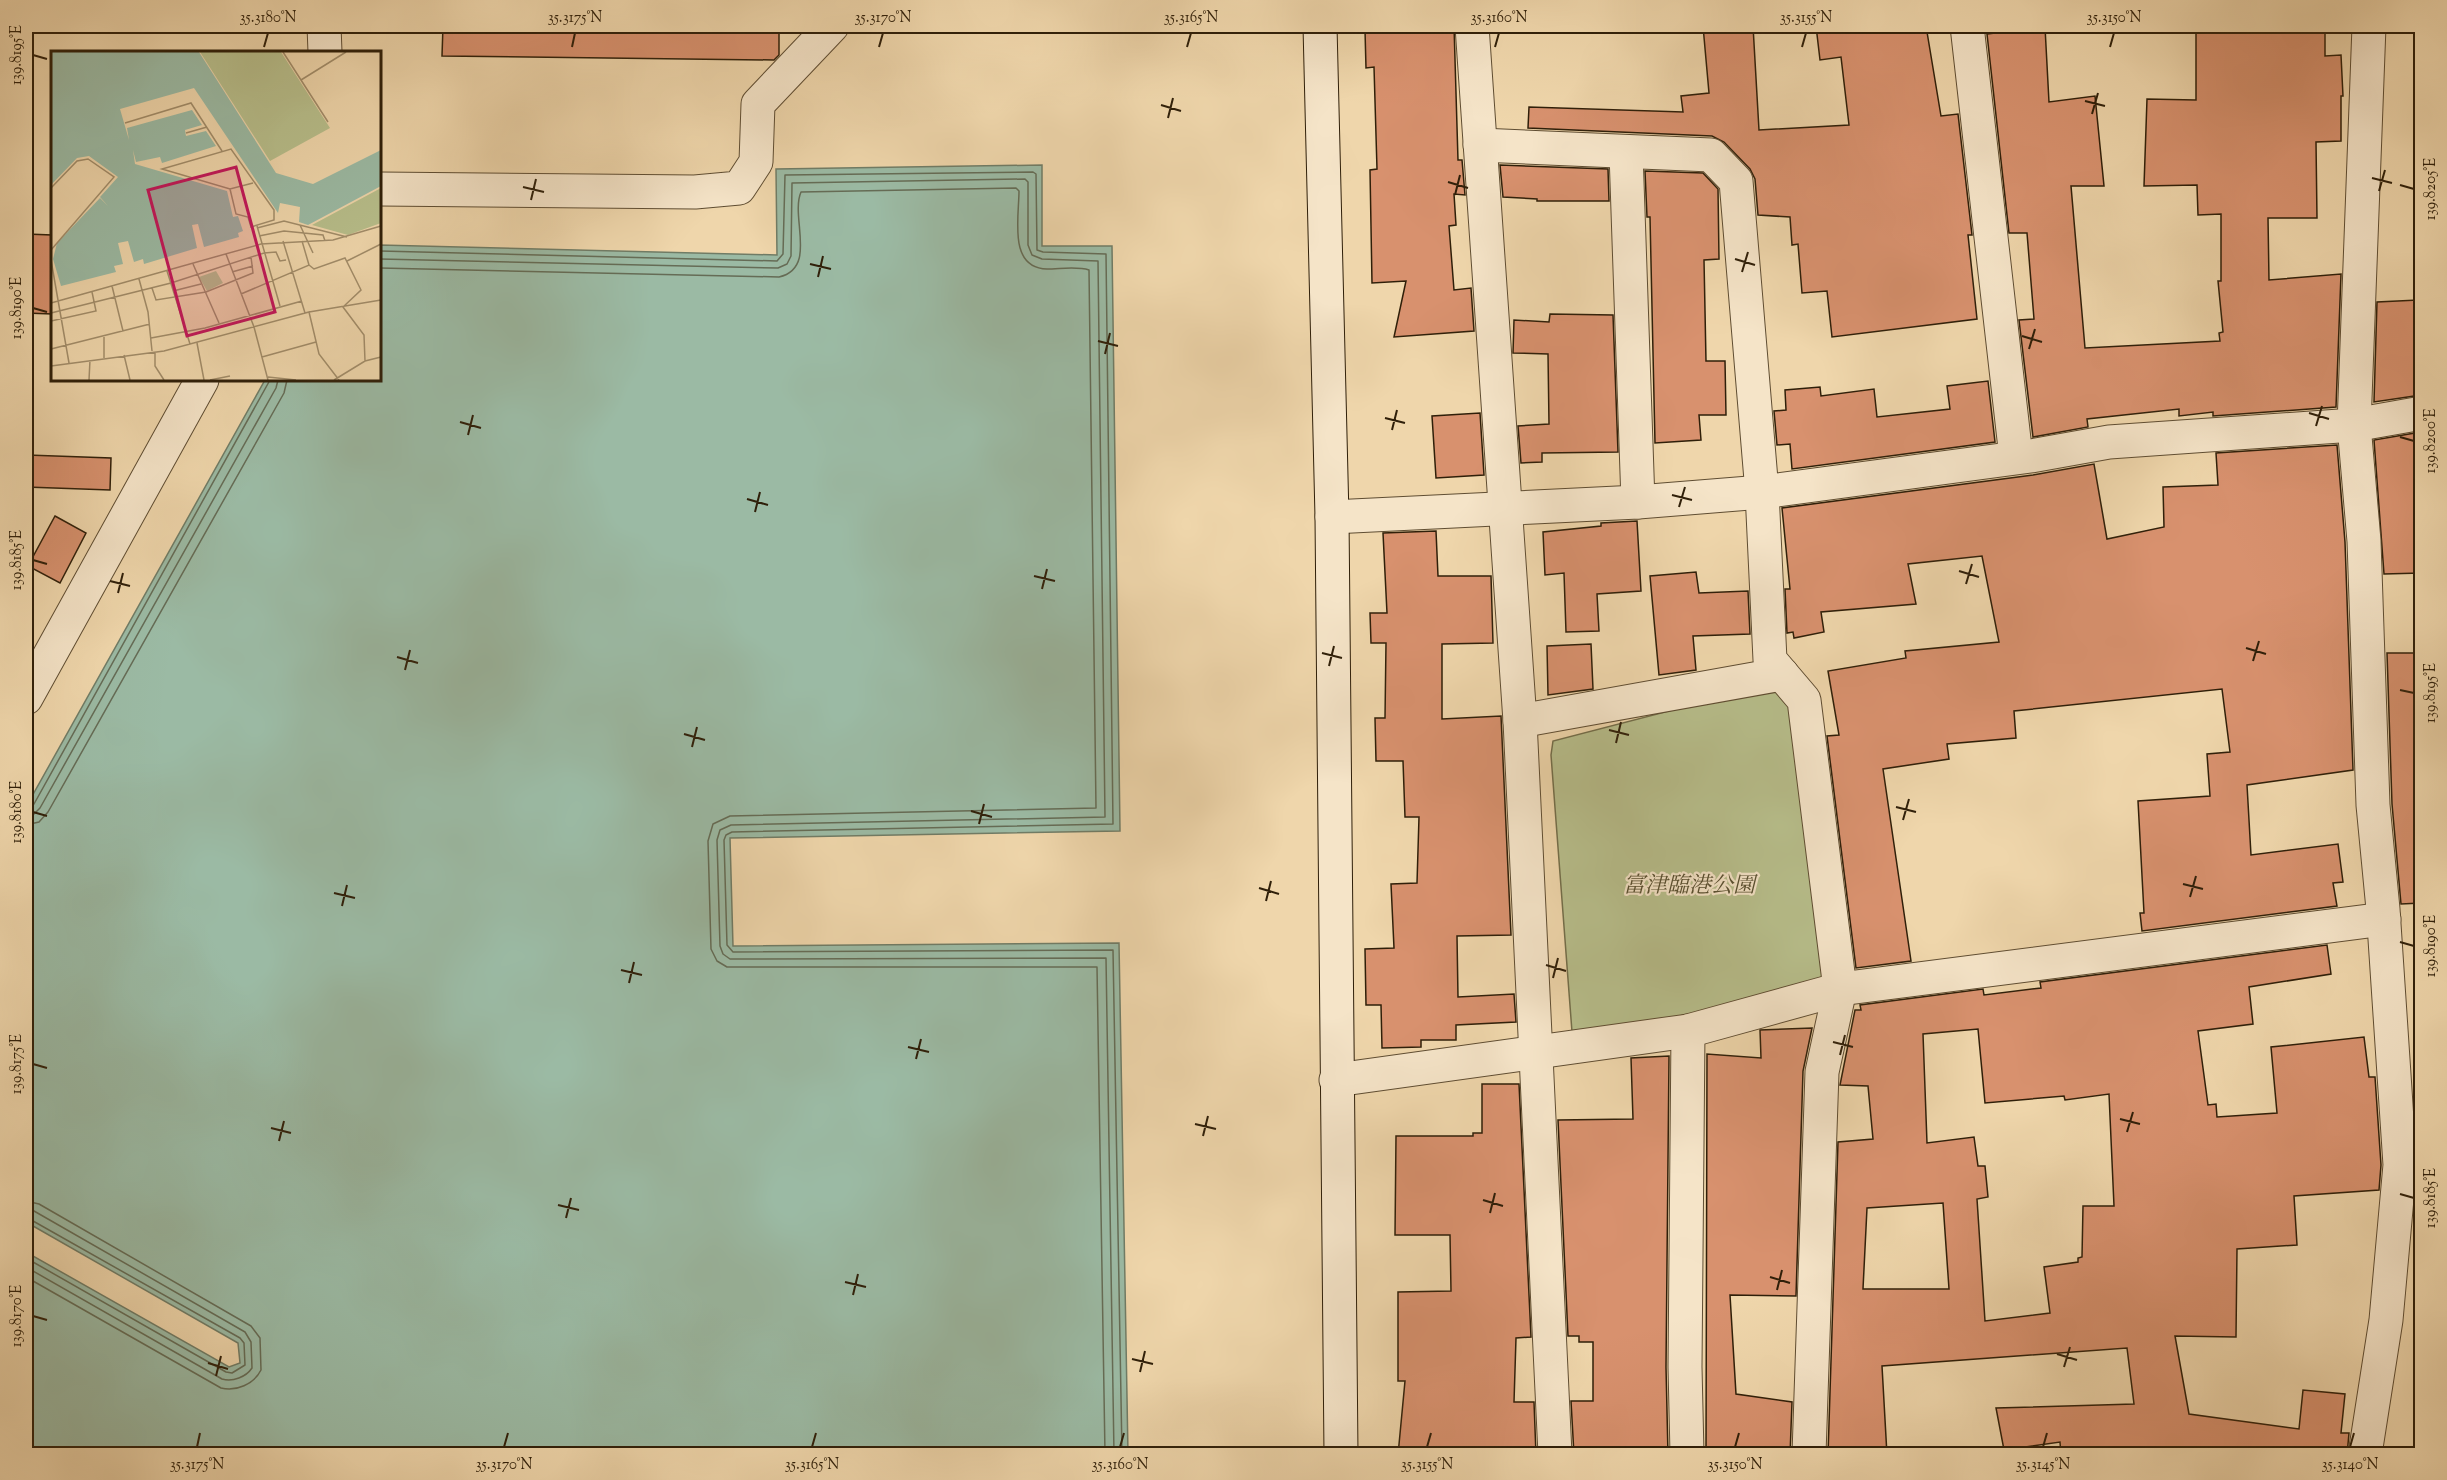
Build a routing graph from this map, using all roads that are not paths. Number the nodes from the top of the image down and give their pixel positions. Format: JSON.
{"nodes":[{"id":1,"x":324,"y":26,"type":"edge"},
{"id":2,"x":832,"y":26,"type":"edge"},
{"id":3,"x":1320,"y":26,"type":"edge"},
{"id":4,"x":1472,"y":26,"type":"edge"},
{"id":5,"x":1967,"y":26,"type":"edge"},
{"id":6,"x":2369,"y":26,"type":"edge"},
{"id":7,"x":324,"y":51,"type":"edge"},
{"id":8,"x":1480,"y":145,"type":"junction"},
{"id":9,"x":1626,"y":153,"type":"junction"},
{"id":10,"x":381,"y":189,"type":"edge"},
{"id":11,"x":201,"y":381,"type":"edge"},
{"id":12,"x":2421,"y":413,"type":"edge"},
{"id":13,"x":2354,"y":425,"type":"junction"},
{"id":14,"x":2016,"y":457,"type":"junction"},
{"id":15,"x":1762,"y":492,"type":"junction"},
{"id":16,"x":1638,"y":502,"type":"junction"},
{"id":17,"x":1505,"y":508,"type":"junction"},
{"id":18,"x":1332,"y":517,"type":"junction"},
{"id":19,"x":1782,"y":674,"type":"junction"},
{"id":20,"x":26,"y":698,"type":"edge"},
{"id":21,"x":1520,"y":721,"type":"junction"},
{"id":22,"x":2384,"y":920,"type":"junction"},
{"id":23,"x":1840,"y":989,"type":"junction"},
{"id":24,"x":1688,"y":1031,"type":"junction"},
{"id":25,"x":1536,"y":1052,"type":"junction"},
{"id":26,"x":1336,"y":1080,"type":"junction"},
{"id":27,"x":1341,"y":1455,"type":"edge"},
{"id":28,"x":1556,"y":1455,"type":"edge"},
{"id":29,"x":1687,"y":1455,"type":"edge"},
{"id":30,"x":1809,"y":1455,"type":"edge"},
{"id":31,"x":2365,"y":1455,"type":"edge"}],
"edges":[{"from":1,"to":7,"type":"street"},
{"from":2,"to":10,"type":"street"},
{"from":3,"to":18,"type":"street"},
{"from":4,"to":8,"type":"street"},
{"from":5,"to":14,"type":"street"},
{"from":6,"to":13,"type":"street"},
{"from":8,"to":9,"type":"street"},
{"from":8,"to":17,"type":"street"},
{"from":9,"to":15,"type":"street"},
{"from":9,"to":16,"type":"street"},
{"from":11,"to":20,"type":"street"},
{"from":12,"to":13,"type":"street"},
{"from":13,"to":14,"type":"street"},
{"from":13,"to":22,"type":"street"},
{"from":14,"to":15,"type":"street"},
{"from":15,"to":16,"type":"street"},
{"from":15,"to":19,"type":"street"},
{"from":16,"to":17,"type":"street"},
{"from":17,"to":18,"type":"street"},
{"from":17,"to":21,"type":"street"},
{"from":18,"to":26,"type":"street"},
{"from":19,"to":21,"type":"street"},
{"from":19,"to":23,"type":"street"},
{"from":21,"to":25,"type":"street"},
{"from":22,"to":23,"type":"street"},
{"from":22,"to":31,"type":"street"},
{"from":23,"to":24,"type":"street"},
{"from":23,"to":30,"type":"street"},
{"from":24,"to":25,"type":"street"},
{"from":24,"to":29,"type":"street"},
{"from":25,"to":26,"type":"street"},
{"from":25,"to":28,"type":"street"},
{"from":26,"to":27,"type":"street"}]}
